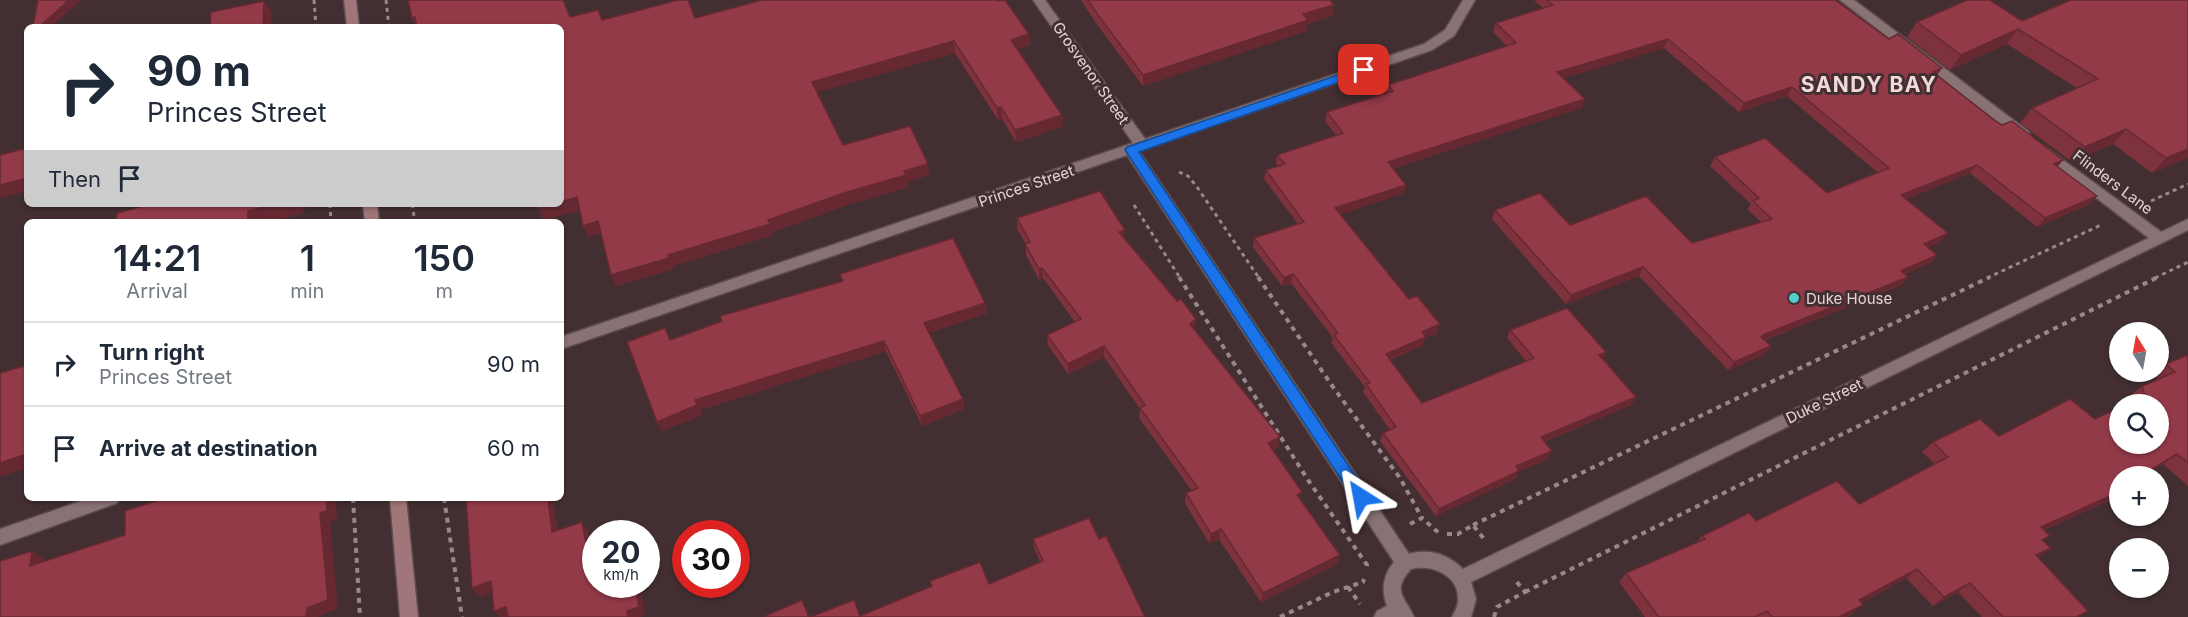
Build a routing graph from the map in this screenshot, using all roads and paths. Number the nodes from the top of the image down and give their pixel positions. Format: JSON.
{"nodes":[{"id":1,"x":314,"y":0,"type":"edge"},
{"id":2,"x":350,"y":0,"type":"edge"},
{"id":3,"x":386,"y":0,"type":"edge"},
{"id":4,"x":1039,"y":0,"type":"edge"},
{"id":5,"x":1470,"y":0,"type":"edge"},
{"id":6,"x":1846,"y":0,"type":"edge"},
{"id":7,"x":316,"y":24,"type":"edge"},
{"id":8,"x":352,"y":24,"type":"edge"},
{"id":9,"x":389,"y":24,"type":"edge"},
{"id":10,"x":1137,"y":148,"type":"junction"},
{"id":11,"x":1170,"y":168,"type":"dead end"},
{"id":12,"x":1128,"y":196,"type":"dead end"},
{"id":13,"x":2105,"y":223,"type":"dead end"},
{"id":14,"x":2188,"y":224,"type":"edge"},
{"id":15,"x":2159,"y":238,"type":"junction"},
{"id":16,"x":2188,"y":262,"type":"edge"},
{"id":17,"x":564,"y":342,"type":"edge"},
{"id":18,"x":102,"y":501,"type":"edge"},
{"id":19,"x":353,"y":501,"type":"edge"},
{"id":20,"x":398,"y":501,"type":"edge"},
{"id":21,"x":445,"y":501,"type":"edge"},
{"id":22,"x":1422,"y":518,"type":"dead end"},
{"id":23,"x":1473,"y":525,"type":"dead end"},
{"id":24,"x":0,"y":537,"type":"edge"},
{"id":25,"x":1405,"y":563,"type":"junction"},
{"id":26,"x":1460,"y":579,"type":"junction"},
{"id":27,"x":1525,"y":592,"type":"dead end"},
{"id":28,"x":1395,"y":615,"type":"edge"},
{"id":29,"x":360,"y":617,"type":"edge"},
{"id":30,"x":409,"y":617,"type":"edge"},
{"id":31,"x":462,"y":617,"type":"edge"},
{"id":32,"x":1280,"y":617,"type":"edge"},
{"id":33,"x":1461,"y":617,"type":"edge"}],
"edges":[{"from":1,"to":7,"type":"path"},
{"from":2,"to":8,"type":"street"},
{"from":3,"to":9,"type":"path"},
{"from":4,"to":10,"type":"street","name":"Grosvenor Street"},
{"from":5,"to":10,"type":"street","name":"Princes Street"},
{"from":6,"to":15,"type":"street","name":"Flinders Lane"},
{"from":10,"to":17,"type":"street","name":"Princes Street"},
{"from":10,"to":25,"type":"street","name":"Grosvenor Street"},
{"from":11,"to":22,"type":"path"},
{"from":12,"to":32,"type":"path"},
{"from":13,"to":23,"type":"path"},
{"from":14,"to":15,"type":"street","name":"Duke Street"},
{"from":15,"to":26,"type":"street","name":"Duke Street"},
{"from":16,"to":27,"type":"path"},
{"from":18,"to":24,"type":"street"},
{"from":19,"to":29,"type":"path"},
{"from":20,"to":30,"type":"street"},
{"from":21,"to":31,"type":"path"},
{"from":25,"to":26,"type":"street"},
{"from":25,"to":28,"type":"street"},
{"from":26,"to":33,"type":"street"}]}
